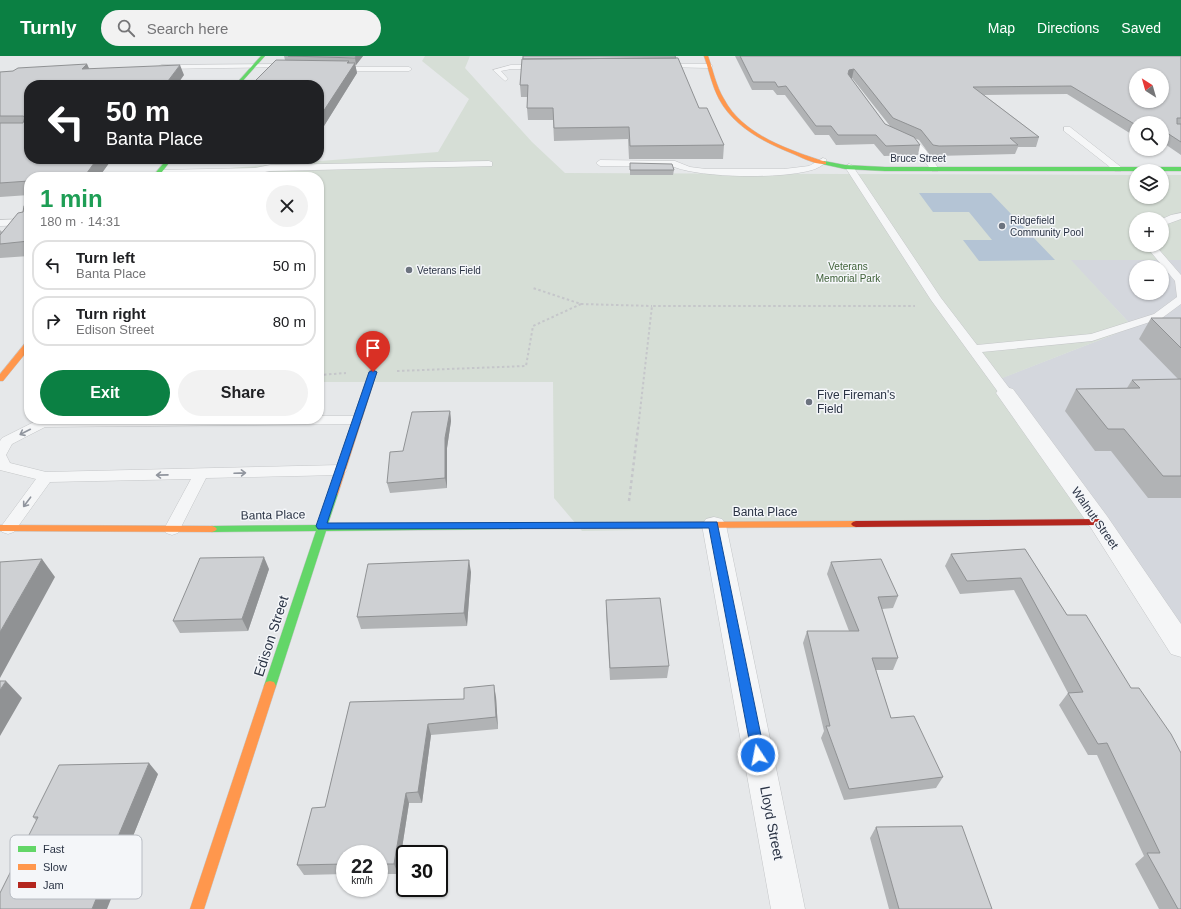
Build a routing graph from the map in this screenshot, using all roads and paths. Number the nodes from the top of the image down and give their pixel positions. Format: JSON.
{"nodes":[{"id":1,"x":263,"y":56,"type":"edge"},
{"id":2,"x":706,"y":56,"type":"edge"},
{"id":3,"x":254,"y":66,"type":"junction"},
{"id":4,"x":293,"y":66,"type":"edge"},
{"id":5,"x":330,"y":66,"type":"edge"},
{"id":6,"x":654,"y":66,"type":"edge"},
{"id":7,"x":710,"y":66,"type":"junction"},
{"id":8,"x":550,"y":67,"type":"edge"},
{"id":9,"x":153,"y":68,"type":"edge"},
{"id":10,"x":409,"y":69,"type":"dead end"},
{"id":11,"x":505,"y":79,"type":"dead end"},
{"id":12,"x":241,"y":80,"type":"edge"},
{"id":13,"x":1067,"y":129,"type":"dead end"},
{"id":14,"x":898,"y":136,"type":"edge"},
{"id":15,"x":823,"y":161,"type":"junction"},
{"id":16,"x":600,"y":163,"type":"dead end"},
{"id":17,"x":166,"y":164,"type":"edge"},
{"id":18,"x":489,"y":164,"type":"dead end"},
{"id":19,"x":849,"y":167,"type":"junction"},
{"id":20,"x":935,"y":169,"type":"junction"},
{"id":21,"x":1118,"y":169,"type":"junction"},
{"id":22,"x":1181,"y":169,"type":"edge"},
{"id":23,"x":159,"y":172,"type":"edge"},
{"id":24,"x":230,"y":172,"type":"edge"},
{"id":25,"x":1181,"y":216,"type":"edge"},
{"id":26,"x":1169,"y":220,"type":"edge"},
{"id":27,"x":24,"y":222,"type":"edge"},
{"id":28,"x":0,"y":223,"type":"edge"},
{"id":29,"x":1156,"y":252,"type":"edge"},
{"id":30,"x":533,"y":288,"type":"dead end"},
{"id":31,"x":1181,"y":295,"type":"edge"},
{"id":32,"x":1181,"y":299,"type":"edge"},
{"id":33,"x":581,"y":304,"type":"junction"},
{"id":34,"x":652,"y":306,"type":"junction"},
{"id":35,"x":942,"y":306,"type":"junction"},
{"id":36,"x":974,"y":349,"type":"junction"},
{"id":37,"x":24,"y":350,"type":"edge"},
{"id":38,"x":373,"y":372,"type":"junction"},
{"id":39,"x":2,"y":375,"type":"edge"},
{"id":40,"x":324,"y":375,"type":"edge"},
{"id":41,"x":1006,"y":393,"type":"joint"},
{"id":42,"x":324,"y":420,"type":"edge"},
{"id":43,"x":356,"y":420,"type":"junction"},
{"id":44,"x":41,"y":424,"type":"edge"},
{"id":45,"x":0,"y":453,"type":"edge"},
{"id":46,"x":0,"y":457,"type":"edge"},
{"id":47,"x":340,"y":470,"type":"junction"},
{"id":48,"x":201,"y":474,"type":"junction"},
{"id":49,"x":46,"y":477,"type":"junction"},
{"id":50,"x":1099,"y":522,"type":"junction"},
{"id":51,"x":714,"y":524,"type":"junction"},
{"id":52,"x":321,"y":526,"type":"junction"},
{"id":53,"x":626,"y":526,"type":"junction"},
{"id":54,"x":4,"y":528,"type":"edge"},
{"id":55,"x":172,"y":529,"type":"junction"},
{"id":56,"x":1181,"y":646,"type":"edge"},
{"id":57,"x":197,"y":909,"type":"edge"},
{"id":58,"x":788,"y":909,"type":"edge"}],
"edges":[{"from":1,"to":3,"type":"street"},
{"from":2,"to":7,"type":"street","name":"Bruce Street"},
{"from":3,"to":4,"type":"lane"},
{"from":3,"to":9,"type":"lane"},
{"from":3,"to":12,"type":"street"},
{"from":5,"to":10,"type":"lane"},
{"from":6,"to":7,"type":"lane"},
{"from":7,"to":15,"type":"street","name":"Bruce Street"},
{"from":8,"to":11,"type":"lane"},
{"from":13,"to":21,"type":"lane"},
{"from":14,"to":20,"type":"lane"},
{"from":15,"to":16,"type":"lane"},
{"from":15,"to":19,"type":"street","name":"Bruce Street"},
{"from":17,"to":23,"type":"street"},
{"from":18,"to":24,"type":"lane"},
{"from":19,"to":20,"type":"street","name":"Bruce Street"},
{"from":19,"to":35,"type":"lane"},
{"from":20,"to":21,"type":"street","name":"Bruce Street"},
{"from":21,"to":22,"type":"street","name":"Bruce Street"},
{"from":25,"to":26,"type":"lane"},
{"from":27,"to":28,"type":"lane"},
{"from":29,"to":31,"type":"lane"},
{"from":30,"to":33,"type":"path"},
{"from":32,"to":36,"type":"lane"},
{"from":33,"to":34,"type":"path"},
{"from":33,"to":38,"type":"path"},
{"from":34,"to":35,"type":"path"},
{"from":34,"to":53,"type":"path"},
{"from":35,"to":36,"type":"lane"},
{"from":36,"to":41,"type":"lane"},
{"from":37,"to":39,"type":"street"},
{"from":38,"to":40,"type":"path"},
{"from":38,"to":43,"type":"street","name":"Edison Street"},
{"from":41,"to":50,"type":"street","name":"Walnut Street"},
{"from":43,"to":42,"type":"lane","one_way":true},
{"from":43,"to":47,"type":"street","name":"Edison Street"},
{"from":44,"to":45,"type":"lane","one_way":true},
{"from":46,"to":49,"type":"lane"},
{"from":48,"to":47,"type":"lane","one_way":true},
{"from":47,"to":52,"type":"street","name":"Edison Street"},
{"from":48,"to":49,"type":"lane","one_way":true},
{"from":48,"to":55,"type":"lane"},
{"from":49,"to":54,"type":"lane","one_way":true},
{"from":50,"to":51,"type":"street","name":"Banta Place"},
{"from":50,"to":56,"type":"street","name":"Walnut Street"},
{"from":51,"to":53,"type":"street","name":"Banta Place"},
{"from":51,"to":58,"type":"street","name":"Lloyd Street"},
{"from":52,"to":53,"type":"street","name":"Banta Place"},
{"from":52,"to":55,"type":"street","name":"Banta Place"},
{"from":52,"to":57,"type":"street","name":"Edison Street"},
{"from":54,"to":55,"type":"street","name":"Banta Place"}]}
